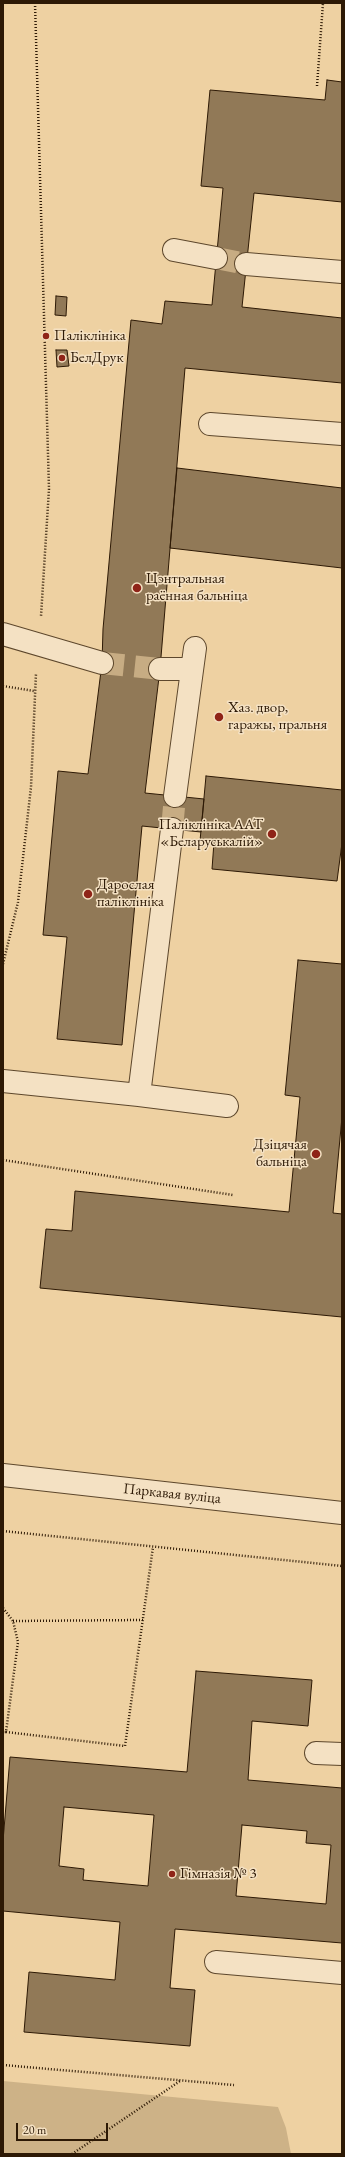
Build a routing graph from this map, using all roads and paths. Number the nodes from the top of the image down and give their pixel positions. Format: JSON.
{"nodes":[{"id":1,"x":35,"y":3,"type":"edge"},
{"id":2,"x":323,"y":3,"type":"edge"},
{"id":3,"x":317,"y":86,"type":"dead end"},
{"id":4,"x":174,"y":250,"type":"dead end"},
{"id":5,"x":216,"y":258,"type":"tunnel mouth"},
{"id":6,"x":246,"y":264,"type":"tunnel mouth"},
{"id":7,"x":342,"y":272,"type":"edge"},
{"id":8,"x":210,"y":424,"type":"dead end"},
{"id":9,"x":342,"y":434,"type":"edge"},
{"id":10,"x":3,"y":634,"type":"edge"},
{"id":11,"x":40,"y":645,"type":"junction"},
{"id":12,"x":102,"y":663,"type":"tunnel mouth"},
{"id":13,"x":160,"y":669,"type":"tunnel mouth"},
{"id":14,"x":3,"y":686,"type":"edge"},
{"id":15,"x":34,"y":691,"type":"junction"},
{"id":16,"x":175,"y":796,"type":"tunnel mouth"},
{"id":17,"x":172,"y":829,"type":"tunnel mouth"},
{"id":18,"x":3,"y":964,"type":"edge"},
{"id":19,"x":3,"y":1081,"type":"edge"},
{"id":20,"x":139,"y":1095,"type":"junction"},
{"id":21,"x":227,"y":1106,"type":"dead end"},
{"id":22,"x":3,"y":1160,"type":"edge"},
{"id":23,"x":233,"y":1195,"type":"dead end"},
{"id":24,"x":3,"y":1475,"type":"edge"},
{"id":25,"x":342,"y":1513,"type":"edge"},
{"id":26,"x":3,"y":1532,"type":"edge"},
{"id":27,"x":153,"y":1547,"type":"junction"},
{"id":28,"x":342,"y":1566,"type":"edge"},
{"id":29,"x":3,"y":1608,"type":"edge"},
{"id":30,"x":143,"y":1620,"type":"junction"},
{"id":31,"x":13,"y":1621,"type":"junction"},
{"id":32,"x":4,"y":1732,"type":"edge"},
{"id":33,"x":316,"y":1753,"type":"dead end"},
{"id":34,"x":342,"y":1754,"type":"edge"},
{"id":35,"x":216,"y":1962,"type":"dead end"},
{"id":36,"x":342,"y":1973,"type":"edge"},
{"id":37,"x":3,"y":2065,"type":"edge"},
{"id":38,"x":180,"y":2080,"type":"junction"},
{"id":39,"x":234,"y":2085,"type":"dead end"},
{"id":40,"x":72,"y":2154,"type":"edge"}],
"edges":[{"from":1,"to":11,"type":"path"},
{"from":2,"to":3,"type":"path"},
{"from":4,"to":5,"type":"street"},
{"from":6,"to":7,"type":"street"},
{"from":8,"to":9,"type":"street"},
{"from":10,"to":11,"type":"street"},
{"from":11,"to":12,"type":"street"},
{"from":11,"to":15,"type":"path"},
{"from":13,"to":16,"type":"street"},
{"from":14,"to":15,"type":"path"},
{"from":15,"to":18,"type":"path"},
{"from":17,"to":20,"type":"street"},
{"from":19,"to":20,"type":"street"},
{"from":20,"to":21,"type":"street"},
{"from":22,"to":23,"type":"path"},
{"from":24,"to":25,"type":"street","name":"Паркавая вуліца"},
{"from":26,"to":27,"type":"path"},
{"from":27,"to":28,"type":"path"},
{"from":27,"to":30,"type":"path"},
{"from":29,"to":31,"type":"path"},
{"from":30,"to":31,"type":"path"},
{"from":30,"to":32,"type":"path"},
{"from":31,"to":32,"type":"path"},
{"from":33,"to":34,"type":"street"},
{"from":35,"to":36,"type":"street"},
{"from":37,"to":38,"type":"path"},
{"from":38,"to":39,"type":"path"},
{"from":38,"to":40,"type":"path"}]}
